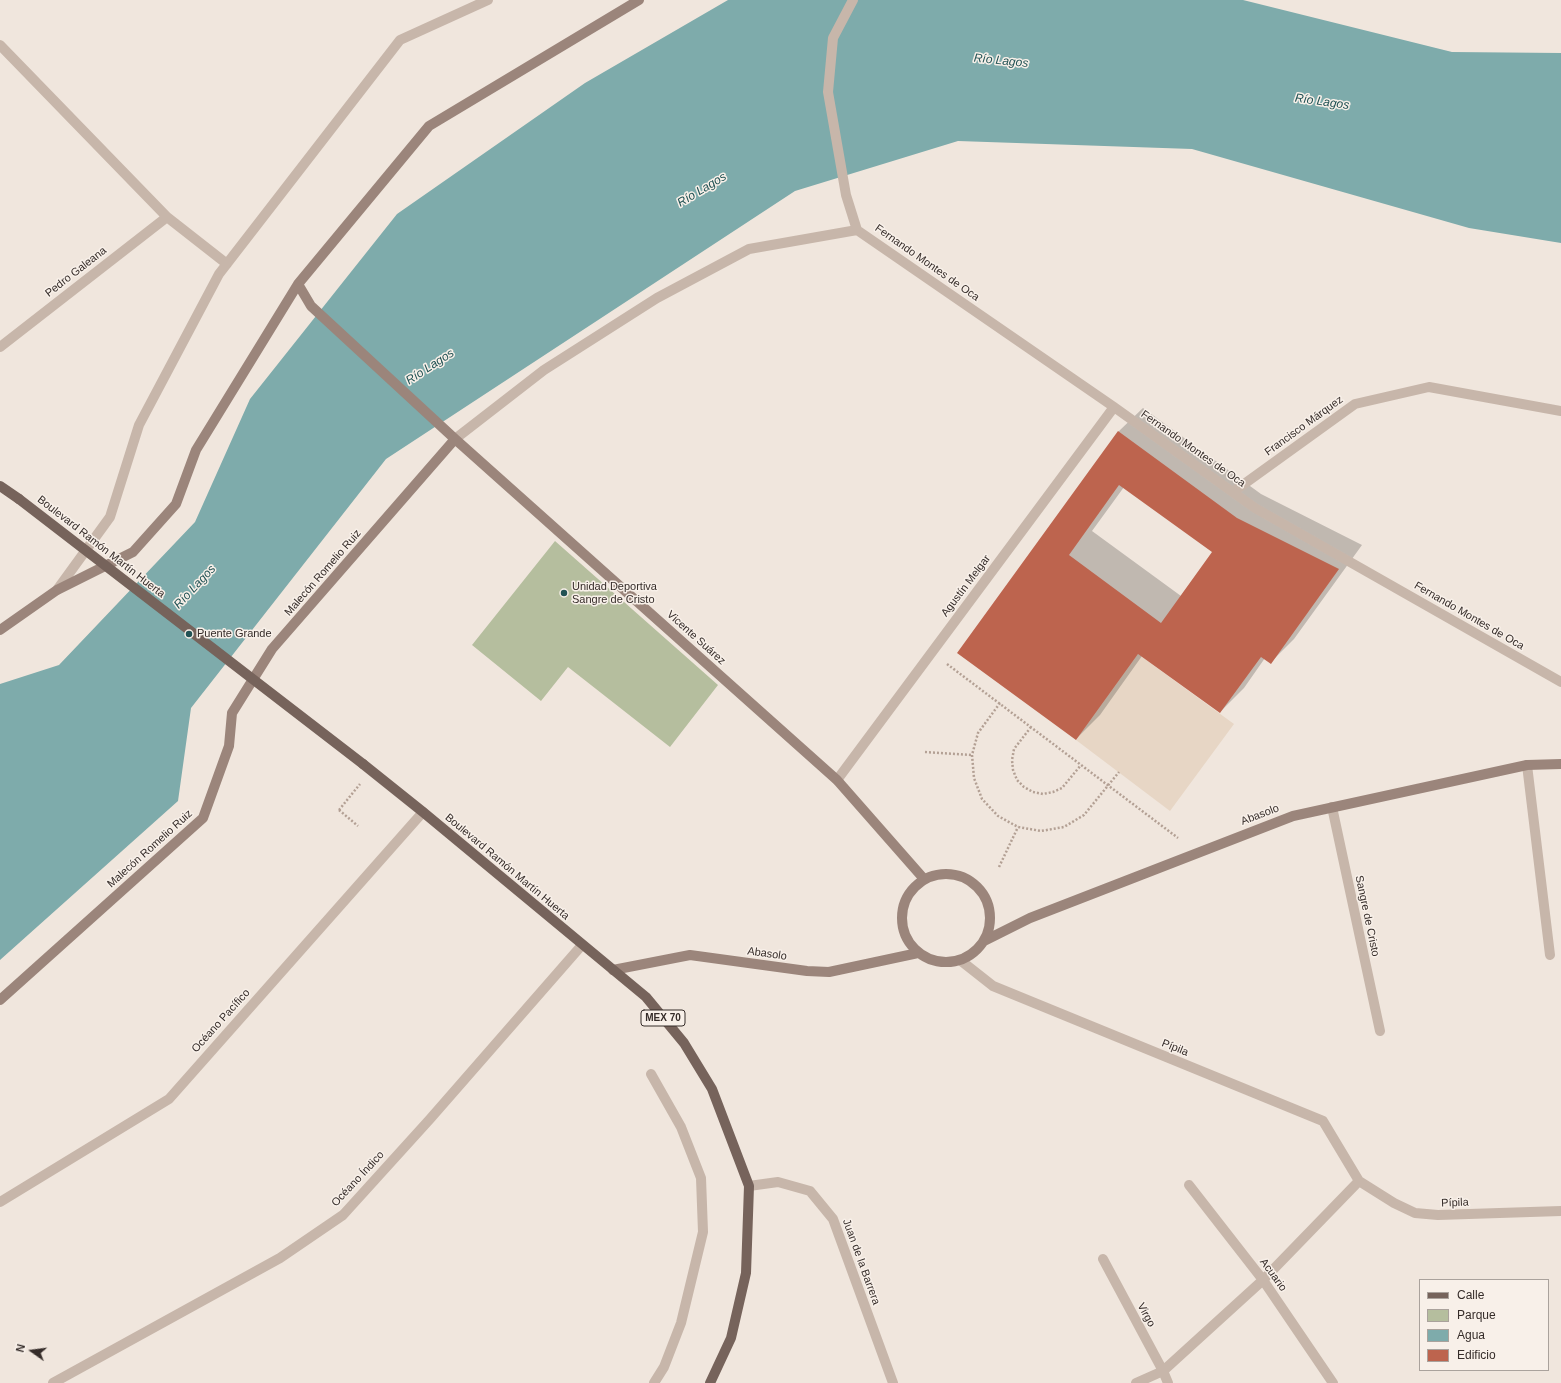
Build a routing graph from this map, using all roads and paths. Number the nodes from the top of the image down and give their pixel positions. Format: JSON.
{"nodes":[{"id":1,"x":488,"y":0,"type":"edge"},
{"id":2,"x":639,"y":0,"type":"edge"},
{"id":3,"x":853,"y":0,"type":"edge"},
{"id":4,"x":0,"y":45,"type":"edge"},
{"id":5,"x":167,"y":217,"type":"junction"},
{"id":6,"x":857,"y":230,"type":"junction"},
{"id":7,"x":227,"y":264,"type":"junction"},
{"id":8,"x":298,"y":284,"type":"junction"},
{"id":9,"x":0,"y":347,"type":"edge"},
{"id":10,"x":1114,"y":407,"type":"junction"},
{"id":11,"x":1561,"y":411,"type":"edge"},
{"id":12,"x":455,"y":438,"type":"junction"},
{"id":13,"x":0,"y":486,"type":"edge"},
{"id":14,"x":1233,"y":492,"type":"junction"},
{"id":15,"x":57,"y":590,"type":"junction"},
{"id":16,"x":0,"y":630,"type":"edge"},
{"id":17,"x":945,"y":662,"type":"dead end"},
{"id":18,"x":1561,"y":682,"type":"edge"},
{"id":19,"x":1000,"y":703,"type":"junction"},
{"id":20,"x":1031,"y":727,"type":"junction"},
{"id":21,"x":925,"y":752,"type":"dead end"},
{"id":22,"x":972,"y":755,"type":"junction"},
{"id":23,"x":1561,"y":764,"type":"edge"},
{"id":24,"x":1081,"y":765,"type":"junction"},
{"id":25,"x":1527,"y":765,"type":"junction"},
{"id":26,"x":1119,"y":772,"type":"dead end"},
{"id":27,"x":837,"y":780,"type":"junction"},
{"id":28,"x":1108,"y":785,"type":"junction"},
{"id":29,"x":1332,"y":806,"type":"junction"},
{"id":30,"x":339,"y":810,"type":"dead end"},
{"id":31,"x":423,"y":812,"type":"junction"},
{"id":32,"x":1158,"y":822,"type":"dead end"},
{"id":33,"x":358,"y":826,"type":"dead end"},
{"id":34,"x":1018,"y":827,"type":"junction"},
{"id":35,"x":999,"y":867,"type":"dead end"},
{"id":36,"x":924,"y":879,"type":"junction"},
{"id":37,"x":984,"y":941,"type":"junction"},
{"id":38,"x":582,"y":945,"type":"junction"},
{"id":39,"x":918,"y":953,"type":"junction"},
{"id":40,"x":1550,"y":955,"type":"dead end"},
{"id":41,"x":960,"y":960,"type":"junction"},
{"id":42,"x":613,"y":970,"type":"junction"},
{"id":43,"x":0,"y":1000,"type":"edge"},
{"id":44,"x":1380,"y":1031,"type":"dead end"},
{"id":45,"x":652,"y":1074,"type":"dead end"},
{"id":46,"x":1358,"y":1181,"type":"junction"},
{"id":47,"x":1189,"y":1185,"type":"dead end"},
{"id":48,"x":749,"y":1186,"type":"junction"},
{"id":49,"x":0,"y":1202,"type":"edge"},
{"id":50,"x":1561,"y":1211,"type":"edge"},
{"id":51,"x":1103,"y":1259,"type":"dead end"},
{"id":52,"x":1263,"y":1280,"type":"junction"},
{"id":53,"x":1163,"y":1371,"type":"junction"},
{"id":54,"x":53,"y":1383,"type":"edge"},
{"id":55,"x":654,"y":1383,"type":"edge"},
{"id":56,"x":710,"y":1383,"type":"edge"},
{"id":57,"x":893,"y":1383,"type":"edge"},
{"id":58,"x":1136,"y":1383,"type":"edge"},
{"id":59,"x":1168,"y":1383,"type":"edge"},
{"id":60,"x":1333,"y":1383,"type":"edge"}],
"edges":[{"from":1,"to":7,"type":"street"},
{"from":2,"to":8,"type":"street"},
{"from":3,"to":6,"type":"street","name":"Fernando Montes de Oca"},
{"from":4,"to":5,"type":"street"},
{"from":5,"to":7,"type":"street"},
{"from":5,"to":9,"type":"street","name":"Pedro Galeana"},
{"from":6,"to":10,"type":"street","name":"Fernando Montes de Oca"},
{"from":6,"to":12,"type":"street"},
{"from":7,"to":15,"type":"street"},
{"from":8,"to":12,"type":"street","name":"Vicente Suárez"},
{"from":8,"to":15,"type":"street"},
{"from":10,"to":14,"type":"street","name":"Fernando Montes de Oca"},
{"from":10,"to":27,"type":"street","name":"Agustín Melgar"},
{"from":11,"to":14,"type":"street","name":"Francisco Márquez"},
{"from":12,"to":27,"type":"street","name":"Vicente Suárez"},
{"from":12,"to":43,"type":"street","name":"Malecón Romelio Ruiz"},
{"from":13,"to":31,"type":"main road","name":"Boulevard Ramón Martín Huerta","number":"MEX 70","bridge":true},
{"from":14,"to":18,"type":"street","name":"Fernando Montes de Oca"},
{"from":15,"to":16,"type":"street"},
{"from":17,"to":19,"type":"path"},
{"from":19,"to":20,"type":"path"},
{"from":19,"to":22,"type":"path"},
{"from":20,"to":24,"type":"path"},
{"from":20,"to":24,"type":"path"},
{"from":21,"to":22,"type":"path"},
{"from":22,"to":34,"type":"path"},
{"from":23,"to":25,"type":"street","name":"Abasolo"},
{"from":24,"to":28,"type":"path"},
{"from":25,"to":29,"type":"street","name":"Abasolo"},
{"from":25,"to":40,"type":"street"},
{"from":26,"to":28,"type":"path"},
{"from":27,"to":36,"type":"street","name":"Vicente Suárez"},
{"from":28,"to":32,"type":"path"},
{"from":28,"to":34,"type":"path"},
{"from":29,"to":37,"type":"street","name":"Abasolo"},
{"from":29,"to":44,"type":"street","name":"Sangre de Cristo"},
{"from":30,"to":33,"type":"path"},
{"from":31,"to":38,"type":"main road","name":"Boulevard Ramón Martín Huerta","number":"MEX 70"},
{"from":31,"to":49,"type":"street","name":"Océano Pacífico"},
{"from":34,"to":35,"type":"path"},
{"from":36,"to":37,"type":"street"},
{"from":36,"to":39,"type":"street"},
{"from":37,"to":41,"type":"street"},
{"from":38,"to":42,"type":"main road","name":"Boulevard Ramón Martín Huerta","number":"MEX 70"},
{"from":38,"to":54,"type":"street","name":"Océano Índico"},
{"from":39,"to":41,"type":"street"},
{"from":39,"to":42,"type":"street","name":"Abasolo"},
{"from":41,"to":46,"type":"street","name":"Pípila"},
{"from":42,"to":48,"type":"main road","name":"Boulevard Ramón Martín Huerta","number":"MEX 70"},
{"from":45,"to":55,"type":"street"},
{"from":46,"to":50,"type":"street","name":"Pípila"},
{"from":46,"to":52,"type":"street"},
{"from":47,"to":52,"type":"street","name":"Acuario"},
{"from":48,"to":56,"type":"main road","name":"Boulevard Ramón Martín Huerta","number":"MEX 70"},
{"from":48,"to":57,"type":"street","name":"Juan de la Barrera"},
{"from":51,"to":53,"type":"street","name":"Virgo"},
{"from":52,"to":53,"type":"street"},
{"from":52,"to":60,"type":"street","name":"Acuario"},
{"from":53,"to":58,"type":"street"},
{"from":53,"to":59,"type":"street","name":"Virgo"}]}
